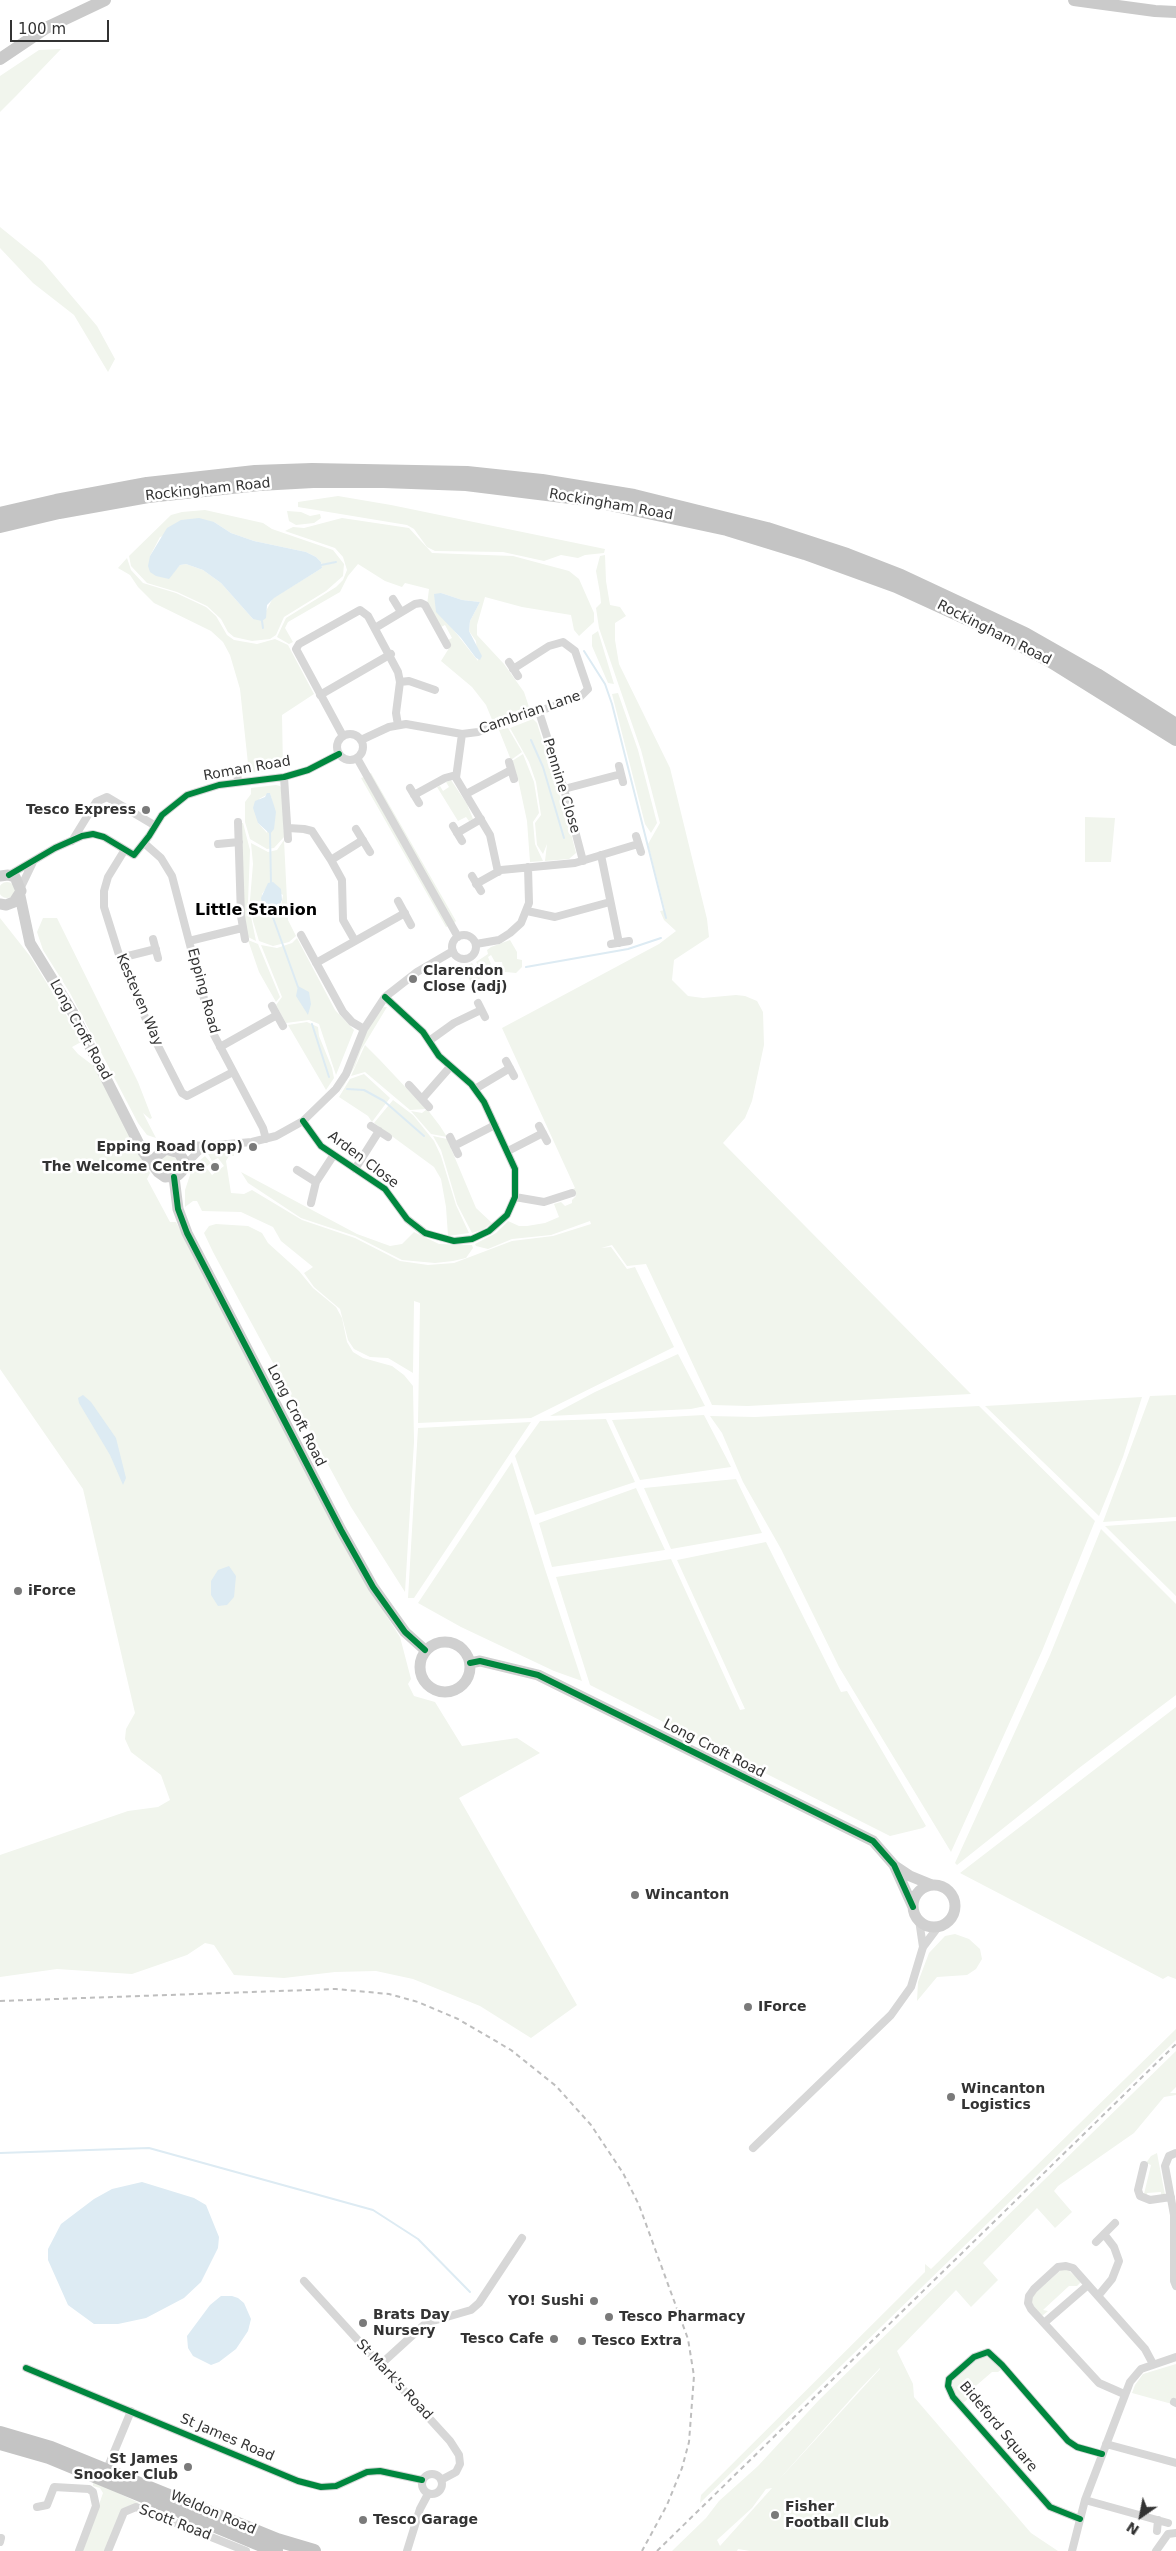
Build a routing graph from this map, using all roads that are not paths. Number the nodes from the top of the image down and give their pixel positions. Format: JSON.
{"nodes":[{"id":1,"x":105,"y":0,"type":"edge"},
{"id":2,"x":1074,"y":0,"type":"edge"},
{"id":3,"x":1176,"y":12,"type":"edge"},
{"id":4,"x":0,"y":59,"type":"edge"},
{"id":5,"x":0,"y":514,"type":"edge"},
{"id":6,"x":0,"y":526,"type":"edge"},
{"id":7,"x":393,"y":598,"type":"dead end"},
{"id":8,"x":401,"y":612,"type":"junction"},
{"id":9,"x":375,"y":628,"type":"junction"},
{"id":10,"x":447,"y":645,"type":"dead end"},
{"id":11,"x":391,"y":654,"type":"junction"},
{"id":12,"x":513,"y":669,"type":"dead end"},
{"id":13,"x":400,"y":682,"type":"junction"},
{"id":14,"x":435,"y":690,"type":"dead end"},
{"id":15,"x":320,"y":694,"type":"junction"},
{"id":16,"x":539,"y":712,"type":"junction"},
{"id":17,"x":398,"y":725,"type":"junction"},
{"id":18,"x":1176,"y":725,"type":"edge"},
{"id":19,"x":462,"y":734,"type":"junction"},
{"id":20,"x":343,"y":736,"type":"junction"},
{"id":21,"x":1176,"y":739,"type":"edge"},
{"id":22,"x":361,"y":740,"type":"junction"},
{"id":23,"x":339,"y":754,"type":"junction"},
{"id":24,"x":356,"y":758,"type":"junction"},
{"id":25,"x":237,"y":771,"type":"dead end"},
{"id":26,"x":621,"y":774,"type":"dead end"},
{"id":27,"x":456,"y":775,"type":"junction"},
{"id":28,"x":284,"y":777,"type":"junction"},
{"id":29,"x":514,"y":779,"type":"dead end"},
{"id":30,"x":238,"y":782,"type":"junction"},
{"id":31,"x":564,"y":790,"type":"junction"},
{"id":32,"x":466,"y":794,"type":"junction"},
{"id":33,"x":419,"y":803,"type":"dead end"},
{"id":34,"x":481,"y":819,"type":"junction"},
{"id":35,"x":238,"y":822,"type":"dead end"},
{"id":36,"x":154,"y":825,"type":"junction"},
{"id":37,"x":453,"y":826,"type":"dead end"},
{"id":38,"x":288,"y":828,"type":"junction"},
{"id":39,"x":356,"y":828,"type":"dead end"},
{"id":40,"x":457,"y":833,"type":"junction"},
{"id":41,"x":288,"y":839,"type":"dead end"},
{"id":42,"x":363,"y":840,"type":"junction"},
{"id":43,"x":72,"y":841,"type":"junction"},
{"id":44,"x":462,"y":841,"type":"dead end"},
{"id":45,"x":239,"y":842,"type":"junction"},
{"id":46,"x":144,"y":843,"type":"junction"},
{"id":47,"x":218,"y":844,"type":"dead end"},
{"id":48,"x":638,"y":844,"type":"dead end"},
{"id":49,"x":124,"y":850,"type":"junction"},
{"id":50,"x":370,"y":852,"type":"dead end"},
{"id":51,"x":601,"y":856,"type":"junction"},
{"id":52,"x":331,"y":860,"type":"junction"},
{"id":53,"x":582,"y":861,"type":"junction"},
{"id":54,"x":33,"y":862,"type":"junction"},
{"id":55,"x":528,"y":867,"type":"junction"},
{"id":56,"x":498,"y":872,"type":"junction"},
{"id":57,"x":4,"y":875,"type":"edge"},
{"id":58,"x":472,"y":876,"type":"dead end"},
{"id":59,"x":20,"y":891,"type":"junction"},
{"id":60,"x":398,"y":901,"type":"dead end"},
{"id":61,"x":610,"y":902,"type":"junction"},
{"id":62,"x":3,"y":904,"type":"edge"},
{"id":63,"x":527,"y":911,"type":"junction"},
{"id":64,"x":405,"y":913,"type":"junction"},
{"id":65,"x":24,"y":922,"type":"junction"},
{"id":66,"x":412,"y":924,"type":"dead end"},
{"id":67,"x":242,"y":928,"type":"junction"},
{"id":68,"x":300,"y":935,"type":"dead end"},
{"id":69,"x":458,"y":937,"type":"junction"},
{"id":70,"x":153,"y":938,"type":"dead end"},
{"id":71,"x":244,"y":939,"type":"dead end"},
{"id":72,"x":190,"y":941,"type":"junction"},
{"id":73,"x":355,"y":941,"type":"junction"},
{"id":74,"x":628,"y":941,"type":"dead end"},
{"id":75,"x":476,"y":944,"type":"junction"},
{"id":76,"x":156,"y":949,"type":"junction"},
{"id":77,"x":454,"y":951,"type":"junction"},
{"id":78,"x":120,"y":958,"type":"junction"},
{"id":79,"x":158,"y":958,"type":"dead end"},
{"id":80,"x":316,"y":964,"type":"junction"},
{"id":81,"x":385,"y":997,"type":"junction"},
{"id":82,"x":272,"y":1006,"type":"dead end"},
{"id":83,"x":481,"y":1010,"type":"dead end"},
{"id":84,"x":277,"y":1015,"type":"junction"},
{"id":85,"x":282,"y":1026,"type":"dead end"},
{"id":86,"x":364,"y":1029,"type":"junction"},
{"id":87,"x":429,"y":1040,"type":"junction"},
{"id":88,"x":220,"y":1047,"type":"junction"},
{"id":89,"x":450,"y":1067,"type":"junction"},
{"id":90,"x":233,"y":1072,"type":"junction"},
{"id":91,"x":514,"y":1076,"type":"dead end"},
{"id":92,"x":408,"y":1085,"type":"dead end"},
{"id":93,"x":475,"y":1088,"type":"junction"},
{"id":94,"x":422,"y":1099,"type":"junction"},
{"id":95,"x":429,"y":1107,"type":"dead end"},
{"id":96,"x":303,"y":1122,"type":"junction"},
{"id":97,"x":496,"y":1125,"type":"junction"},
{"id":98,"x":371,"y":1126,"type":"dead end"},
{"id":99,"x":379,"y":1131,"type":"junction"},
{"id":100,"x":543,"y":1133,"type":"dead end"},
{"id":101,"x":388,"y":1137,"type":"dead end"},
{"id":102,"x":450,"y":1137,"type":"dead end"},
{"id":103,"x":138,"y":1138,"type":"junction"},
{"id":104,"x":266,"y":1139,"type":"junction"},
{"id":105,"x":204,"y":1146,"type":"junction"},
{"id":106,"x":454,"y":1146,"type":"junction"},
{"id":107,"x":176,"y":1150,"type":"junction"},
{"id":108,"x":162,"y":1151,"type":"junction"},
{"id":109,"x":508,"y":1151,"type":"junction"},
{"id":110,"x":458,"y":1154,"type":"dead end"},
{"id":111,"x":333,"y":1156,"type":"junction"},
{"id":112,"x":184,"y":1166,"type":"junction"},
{"id":113,"x":156,"y":1168,"type":"junction"},
{"id":114,"x":355,"y":1169,"type":"junction"},
{"id":115,"x":297,"y":1170,"type":"dead end"},
{"id":116,"x":174,"y":1177,"type":"junction"},
{"id":117,"x":316,"y":1182,"type":"junction"},
{"id":118,"x":515,"y":1197,"type":"junction"},
{"id":119,"x":568,"y":1198,"type":"dead end"},
{"id":120,"x":312,"y":1203,"type":"dead end"},
{"id":121,"x":425,"y":1650,"type":"junction"},
{"id":122,"x":470,"y":1663,"type":"junction"},
{"id":123,"x":894,"y":1865,"type":"junction"},
{"id":124,"x":932,"y":1885,"type":"junction"},
{"id":125,"x":913,"y":1907,"type":"junction"},
{"id":126,"x":919,"y":1920,"type":"junction"},
{"id":127,"x":938,"y":1927,"type":"junction"},
{"id":128,"x":923,"y":1947,"type":"junction"},
{"id":129,"x":753,"y":2148,"type":"dead end"},
{"id":130,"x":1174,"y":2154,"type":"edge"},
{"id":131,"x":1145,"y":2170,"type":"dead end"},
{"id":132,"x":1171,"y":2197,"type":"junction"},
{"id":133,"x":1115,"y":2223,"type":"dead end"},
{"id":134,"x":1104,"y":2234,"type":"junction"},
{"id":135,"x":522,"y":2238,"type":"dead end"},
{"id":136,"x":1096,"y":2242,"type":"dead end"},
{"id":137,"x":304,"y":2281,"type":"dead end"},
{"id":138,"x":1088,"y":2285,"type":"junction"},
{"id":139,"x":1176,"y":2286,"type":"edge"},
{"id":140,"x":1098,"y":2296,"type":"junction"},
{"id":141,"x":1044,"y":2323,"type":"junction"},
{"id":142,"x":1176,"y":2357,"type":"edge"},
{"id":143,"x":1153,"y":2364,"type":"junction"},
{"id":144,"x":380,"y":2365,"type":"junction"},
{"id":145,"x":26,"y":2368,"type":"dead end"},
{"id":146,"x":1124,"y":2394,"type":"junction"},
{"id":147,"x":131,"y":2411,"type":"junction"},
{"id":148,"x":0,"y":2434,"type":"edge"},
{"id":149,"x":0,"y":2443,"type":"edge"},
{"id":150,"x":1106,"y":2444,"type":"junction"},
{"id":151,"x":1102,"y":2454,"type":"junction"},
{"id":152,"x":1176,"y":2463,"type":"edge"},
{"id":153,"x":107,"y":2468,"type":"junction"},
{"id":154,"x":422,"y":2480,"type":"junction"},
{"id":155,"x":441,"y":2480,"type":"junction"},
{"id":156,"x":428,"y":2494,"type":"junction"},
{"id":157,"x":1085,"y":2500,"type":"junction"},
{"id":158,"x":37,"y":2507,"type":"dead end"},
{"id":159,"x":1080,"y":2518,"type":"junction"},
{"id":160,"x":1158,"y":2520,"type":"junction"},
{"id":161,"x":1168,"y":2523,"type":"dead end"},
{"id":162,"x":1157,"y":2531,"type":"dead end"},
{"id":163,"x":1176,"y":2533,"type":"edge"},
{"id":164,"x":303,"y":2550,"type":"edge"},
{"id":165,"x":79,"y":2551,"type":"edge"},
{"id":166,"x":108,"y":2551,"type":"edge"},
{"id":167,"x":246,"y":2551,"type":"edge"},
{"id":168,"x":276,"y":2551,"type":"edge"},
{"id":169,"x":314,"y":2551,"type":"edge"},
{"id":170,"x":407,"y":2551,"type":"edge"},
{"id":171,"x":1072,"y":2551,"type":"edge"},
{"id":172,"x":1156,"y":2551,"type":"edge"}],
"edges":[{"from":1,"to":4,"type":"main road"},
{"from":2,"to":3,"type":"main road"},
{"from":5,"to":18,"type":"highway","name":"Rockingham Road"},
{"from":6,"to":21,"type":"highway","name":"Rockingham Road"},
{"from":7,"to":8,"type":"street"},
{"from":8,"to":9,"type":"street"},
{"from":8,"to":10,"type":"street"},
{"from":9,"to":11,"type":"street"},
{"from":9,"to":15,"type":"street"},
{"from":11,"to":13,"type":"street"},
{"from":11,"to":15,"type":"street"},
{"from":12,"to":16,"type":"street","name":"Cambrian Lane"},
{"from":13,"to":14,"type":"street"},
{"from":13,"to":17,"type":"street"},
{"from":15,"to":20,"type":"street"},
{"from":16,"to":19,"type":"street","name":"Cambrian Lane"},
{"from":16,"to":31,"type":"street","name":"Pennine Close"},
{"from":17,"to":19,"type":"street","name":"Cambrian Lane"},
{"from":17,"to":22,"type":"street","name":"Cambrian Lane"},
{"from":19,"to":27,"type":"street"},
{"from":20,"to":22,"type":"street"},
{"from":20,"to":23,"type":"street"},
{"from":22,"to":24,"type":"street"},
{"from":23,"to":24,"type":"street"},
{"from":23,"to":28,"type":"street","name":"Roman Road"},
{"from":24,"to":69,"type":"street"},
{"from":25,"to":30,"type":"street"},
{"from":26,"to":31,"type":"street"},
{"from":27,"to":32,"type":"street"},
{"from":27,"to":33,"type":"street"},
{"from":28,"to":30,"type":"street","name":"Roman Road"},
{"from":28,"to":38,"type":"street"},
{"from":29,"to":32,"type":"street"},
{"from":30,"to":36,"type":"street","name":"Roman Road"},
{"from":31,"to":53,"type":"street","name":"Pennine Close"},
{"from":32,"to":34,"type":"street"},
{"from":34,"to":40,"type":"street"},
{"from":34,"to":56,"type":"street"},
{"from":35,"to":45,"type":"street"},
{"from":36,"to":43,"type":"street"},
{"from":36,"to":46,"type":"street","name":"Roman Road"},
{"from":37,"to":40,"type":"street"},
{"from":38,"to":41,"type":"street"},
{"from":38,"to":52,"type":"street"},
{"from":39,"to":42,"type":"street"},
{"from":40,"to":44,"type":"street"},
{"from":42,"to":50,"type":"street"},
{"from":42,"to":52,"type":"street"},
{"from":43,"to":49,"type":"street"},
{"from":43,"to":54,"type":"street"},
{"from":45,"to":47,"type":"street"},
{"from":45,"to":67,"type":"street"},
{"from":46,"to":49,"type":"street"},
{"from":46,"to":72,"type":"street","name":"Epping Road"},
{"from":48,"to":51,"type":"street"},
{"from":49,"to":78,"type":"street","name":"Kesteven Way"},
{"from":51,"to":53,"type":"street"},
{"from":51,"to":61,"type":"street"},
{"from":52,"to":73,"type":"street"},
{"from":53,"to":55,"type":"street"},
{"from":54,"to":57,"type":"street"},
{"from":54,"to":59,"type":"street"},
{"from":55,"to":56,"type":"street"},
{"from":55,"to":63,"type":"street"},
{"from":56,"to":58,"type":"street"},
{"from":57,"to":59,"type":"street"},
{"from":59,"to":62,"type":"street"},
{"from":59,"to":65,"type":"street","name":"Long Croft Road"},
{"from":60,"to":64,"type":"street"},
{"from":61,"to":63,"type":"street"},
{"from":61,"to":74,"type":"street"},
{"from":62,"to":65,"type":"street","name":"Long Croft Road"},
{"from":63,"to":75,"type":"street"},
{"from":64,"to":66,"type":"street"},
{"from":64,"to":73,"type":"street"},
{"from":65,"to":103,"type":"street","name":"Long Croft Road"},
{"from":67,"to":71,"type":"street"},
{"from":67,"to":72,"type":"street"},
{"from":68,"to":80,"type":"street"},
{"from":69,"to":75,"type":"street"},
{"from":69,"to":77,"type":"street"},
{"from":70,"to":76,"type":"street"},
{"from":72,"to":88,"type":"street","name":"Epping Road"},
{"from":73,"to":80,"type":"street"},
{"from":75,"to":77,"type":"street"},
{"from":76,"to":78,"type":"street"},
{"from":76,"to":79,"type":"street"},
{"from":77,"to":81,"type":"street"},
{"from":78,"to":90,"type":"street","name":"Kesteven Way"},
{"from":80,"to":86,"type":"street"},
{"from":81,"to":86,"type":"street"},
{"from":81,"to":87,"type":"street"},
{"from":82,"to":84,"type":"street"},
{"from":83,"to":87,"type":"street"},
{"from":84,"to":85,"type":"street"},
{"from":84,"to":88,"type":"street"},
{"from":86,"to":96,"type":"street"},
{"from":87,"to":89,"type":"street"},
{"from":88,"to":90,"type":"street","name":"Epping Road"},
{"from":89,"to":93,"type":"street"},
{"from":89,"to":94,"type":"street"},
{"from":90,"to":104,"type":"street","name":"Epping Road"},
{"from":91,"to":93,"type":"street"},
{"from":92,"to":94,"type":"street"},
{"from":93,"to":97,"type":"street"},
{"from":94,"to":95,"type":"street"},
{"from":96,"to":104,"type":"street"},
{"from":96,"to":111,"type":"street","name":"Arden Close"},
{"from":97,"to":106,"type":"street"},
{"from":97,"to":109,"type":"street"},
{"from":98,"to":99,"type":"street"},
{"from":99,"to":101,"type":"street"},
{"from":99,"to":114,"type":"street","name":"Arden Close"},
{"from":100,"to":109,"type":"street"},
{"from":102,"to":106,"type":"street"},
{"from":103,"to":108,"type":"street"},
{"from":103,"to":113,"type":"street","name":"Long Croft Road"},
{"from":104,"to":105,"type":"street"},
{"from":105,"to":107,"type":"street"},
{"from":105,"to":112,"type":"street"},
{"from":106,"to":110,"type":"street"},
{"from":107,"to":108,"type":"street"},
{"from":107,"to":112,"type":"street"},
{"from":108,"to":113,"type":"street"},
{"from":109,"to":118,"type":"street"},
{"from":111,"to":114,"type":"street","name":"Arden Close"},
{"from":111,"to":117,"type":"street","name":"Arden Close"},
{"from":112,"to":116,"type":"street"},
{"from":113,"to":116,"type":"street"},
{"from":114,"to":118,"type":"street","name":"Arden Close"},
{"from":115,"to":117,"type":"street"},
{"from":116,"to":121,"type":"street","name":"Long Croft Road"},
{"from":117,"to":120,"type":"street","name":"Arden Close"},
{"from":118,"to":119,"type":"street"},
{"from":121,"to":122,"type":"street"},
{"from":121,"to":122,"type":"street"},
{"from":122,"to":123,"type":"street","name":"Long Croft Road"},
{"from":123,"to":124,"type":"street"},
{"from":123,"to":125,"type":"street","name":"Long Croft Road"},
{"from":124,"to":125,"type":"street"},
{"from":124,"to":127,"type":"street"},
{"from":125,"to":126,"type":"street"},
{"from":126,"to":127,"type":"street"},
{"from":126,"to":128,"type":"street"},
{"from":127,"to":128,"type":"street"},
{"from":128,"to":129,"type":"street"},
{"from":130,"to":132,"type":"street"},
{"from":131,"to":132,"type":"street"},
{"from":132,"to":139,"type":"street"},
{"from":133,"to":134,"type":"street"},
{"from":134,"to":136,"type":"street"},
{"from":134,"to":140,"type":"street"},
{"from":135,"to":144,"type":"street"},
{"from":137,"to":144,"type":"street","name":"St Mark's Road"},
{"from":138,"to":140,"type":"street"},
{"from":138,"to":141,"type":"street"},
{"from":138,"to":141,"type":"street"},
{"from":140,"to":143,"type":"street"},
{"from":141,"to":146,"type":"street"},
{"from":142,"to":143,"type":"street"},
{"from":143,"to":146,"type":"street"},
{"from":144,"to":155,"type":"street","name":"St Mark's Road"},
{"from":145,"to":147,"type":"street","name":"St James Road"},
{"from":146,"to":150,"type":"street"},
{"from":147,"to":153,"type":"street"},
{"from":147,"to":154,"type":"street","name":"St James Road"},
{"from":148,"to":153,"type":"highway","name":"Weldon Road"},
{"from":149,"to":168,"type":"highway","name":"Weldon Road"},
{"from":150,"to":151,"type":"street"},
{"from":150,"to":152,"type":"street"},
{"from":151,"to":157,"type":"street"},
{"from":151,"to":159,"type":"street","name":"Bideford Square"},
{"from":153,"to":164,"type":"highway","name":"Weldon Road"},
{"from":154,"to":155,"type":"street"},
{"from":154,"to":156,"type":"street"},
{"from":155,"to":156,"type":"street"},
{"from":156,"to":170,"type":"street"},
{"from":157,"to":159,"type":"street"},
{"from":157,"to":160,"type":"street"},
{"from":158,"to":165,"type":"street"},
{"from":159,"to":171,"type":"street"},
{"from":160,"to":161,"type":"street"},
{"from":160,"to":162,"type":"street"},
{"from":163,"to":172,"type":"street"},
{"from":164,"to":169,"type":"highway","name":"Weldon Road"},
{"from":166,"to":167,"type":"street","name":"Scott Road"}]}
